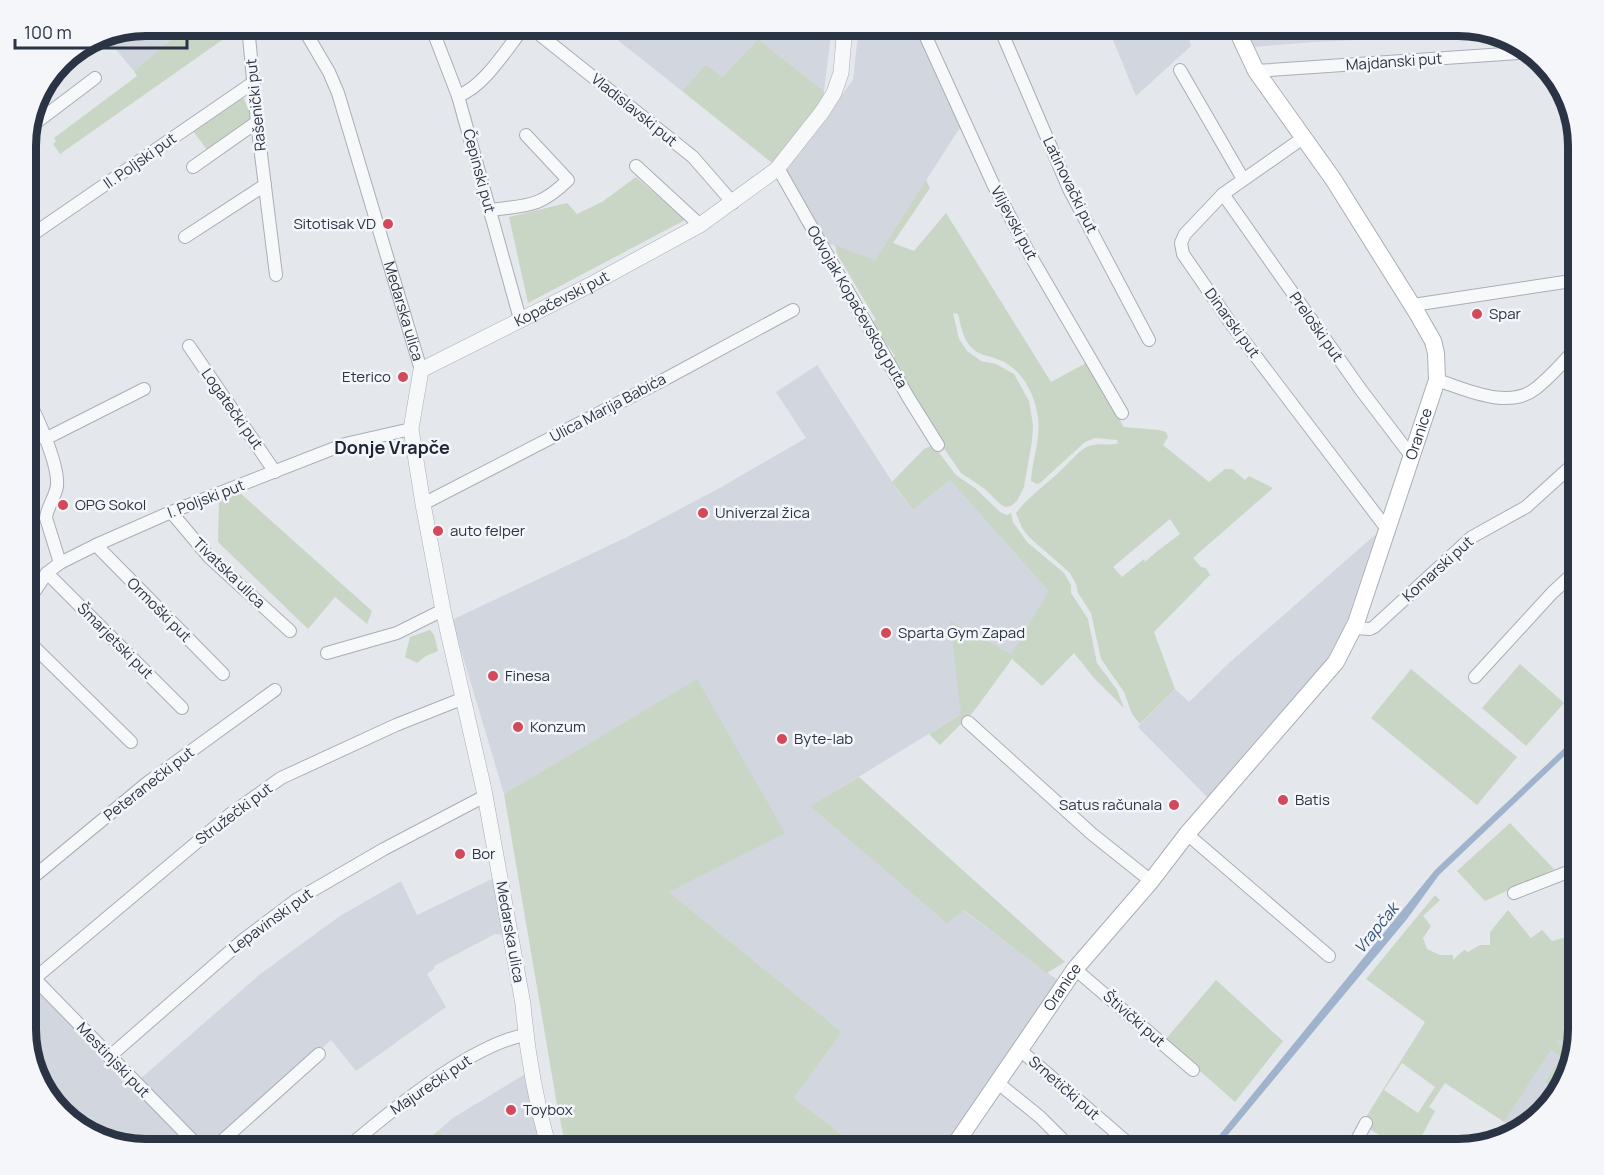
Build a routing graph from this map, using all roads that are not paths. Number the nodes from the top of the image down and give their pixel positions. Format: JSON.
{"nodes":[{"id":1,"x":249,"y":36,"type":"edge"},
{"id":2,"x":308,"y":36,"type":"edge"},
{"id":3,"x":437,"y":36,"type":"edge"},
{"id":4,"x":519,"y":36,"type":"edge"},
{"id":5,"x":540,"y":36,"type":"edge"},
{"id":6,"x":844,"y":36,"type":"edge"},
{"id":7,"x":926,"y":36,"type":"edge"},
{"id":8,"x":1003,"y":36,"type":"edge"},
{"id":9,"x":1240,"y":36,"type":"edge"},
{"id":10,"x":1516,"y":53,"type":"edge"},
{"id":11,"x":1180,"y":70,"type":"dead end"},
{"id":12,"x":1256,"y":71,"type":"junction"},
{"id":13,"x":95,"y":78,"type":"dead end"},
{"id":14,"x":254,"y":82,"type":"junction"},
{"id":15,"x":458,"y":96,"type":"junction"},
{"id":16,"x":40,"y":120,"type":"edge"},
{"id":17,"x":257,"y":122,"type":"junction"},
{"id":18,"x":526,"y":135,"type":"dead end"},
{"id":19,"x":1304,"y":138,"type":"junction"},
{"id":20,"x":636,"y":166,"type":"dead end"},
{"id":21,"x":193,"y":167,"type":"dead end"},
{"id":22,"x":778,"y":168,"type":"junction"},
{"id":23,"x":1243,"y":179,"type":"junction"},
{"id":24,"x":265,"y":184,"type":"junction"},
{"id":25,"x":1223,"y":194,"type":"junction"},
{"id":26,"x":733,"y":203,"type":"junction"},
{"id":27,"x":490,"y":210,"type":"junction"},
{"id":28,"x":700,"y":225,"type":"junction"},
{"id":29,"x":36,"y":232,"type":"edge"},
{"id":30,"x":185,"y":237,"type":"dead end"},
{"id":31,"x":276,"y":274,"type":"dead end"},
{"id":32,"x":1568,"y":281,"type":"edge"},
{"id":33,"x":1413,"y":304,"type":"junction"},
{"id":34,"x":793,"y":310,"type":"dead end"},
{"id":35,"x":520,"y":319,"type":"junction"},
{"id":36,"x":1149,"y":340,"type":"dead end"},
{"id":37,"x":189,"y":346,"type":"dead end"},
{"id":38,"x":1568,"y":356,"type":"edge"},
{"id":39,"x":422,"y":370,"type":"junction"},
{"id":40,"x":1437,"y":380,"type":"junction"},
{"id":41,"x":144,"y":389,"type":"dead end"},
{"id":42,"x":1122,"y":413,"type":"dead end"},
{"id":43,"x":36,"y":419,"type":"edge"},
{"id":44,"x":411,"y":429,"type":"junction"},
{"id":45,"x":45,"y":439,"type":"junction"},
{"id":46,"x":938,"y":445,"type":"dead end"},
{"id":47,"x":1412,"y":457,"type":"junction"},
{"id":48,"x":1568,"y":469,"type":"edge"},
{"id":49,"x":275,"y":472,"type":"junction"},
{"id":50,"x":423,"y":504,"type":"junction"},
{"id":51,"x":171,"y":512,"type":"junction"},
{"id":52,"x":1387,"y":529,"type":"junction"},
{"id":53,"x":96,"y":545,"type":"junction"},
{"id":54,"x":60,"y":563,"type":"junction"},
{"id":55,"x":47,"y":573,"type":"junction"},
{"id":56,"x":1568,"y":578,"type":"edge"},
{"id":57,"x":36,"y":582,"type":"edge"},
{"id":58,"x":443,"y":610,"type":"junction"},
{"id":59,"x":1354,"y":628,"type":"junction"},
{"id":60,"x":290,"y":631,"type":"dead end"},
{"id":61,"x":36,"y":649,"type":"edge"},
{"id":62,"x":327,"y":653,"type":"dead end"},
{"id":63,"x":223,"y":674,"type":"dead end"},
{"id":64,"x":1475,"y":677,"type":"dead end"},
{"id":65,"x":275,"y":690,"type":"dead end"},
{"id":66,"x":464,"y":698,"type":"junction"},
{"id":67,"x":183,"y":708,"type":"dead end"},
{"id":68,"x":968,"y":722,"type":"dead end"},
{"id":69,"x":131,"y":742,"type":"dead end"},
{"id":70,"x":485,"y":796,"type":"junction"},
{"id":71,"x":1187,"y":834,"type":"junction"},
{"id":72,"x":1568,"y":872,"type":"edge"},
{"id":73,"x":36,"y":875,"type":"edge"},
{"id":74,"x":1151,"y":881,"type":"junction"},
{"id":75,"x":1514,"y":893,"type":"dead end"},
{"id":76,"x":1329,"y":956,"type":"dead end"},
{"id":77,"x":1075,"y":969,"type":"junction"},
{"id":78,"x":36,"y":970,"type":"edge"},
{"id":79,"x":36,"y":981,"type":"edge"},
{"id":80,"x":525,"y":1035,"type":"junction"},
{"id":81,"x":1020,"y":1050,"type":"junction"},
{"id":82,"x":320,"y":1054,"type":"dead end"},
{"id":83,"x":109,"y":1057,"type":"junction"},
{"id":84,"x":1193,"y":1070,"type":"dead end"},
{"id":85,"x":998,"y":1083,"type":"junction"},
{"id":86,"x":1366,"y":1123,"type":"dead end"},
{"id":87,"x":191,"y":1139,"type":"edge"},
{"id":88,"x":224,"y":1139,"type":"edge"},
{"id":89,"x":358,"y":1139,"type":"edge"},
{"id":90,"x":547,"y":1139,"type":"edge"},
{"id":91,"x":959,"y":1139,"type":"edge"},
{"id":92,"x":1062,"y":1139,"type":"edge"},
{"id":93,"x":1124,"y":1139,"type":"edge"},
{"id":94,"x":1357,"y":1139,"type":"edge"}],
"edges":[{"from":1,"to":14,"type":"street","name":"Rašenički put"},
{"from":2,"to":39,"type":"street","name":"Medarska ulica"},
{"from":3,"to":15,"type":"street","name":"Čepinski put"},
{"from":4,"to":15,"type":"street"},
{"from":5,"to":26,"type":"street","name":"Vladislavski put"},
{"from":6,"to":22,"type":"street","name":"Kopačevski put"},
{"from":7,"to":42,"type":"street","name":"Viljevski put"},
{"from":8,"to":36,"type":"street","name":"Latinovački put"},
{"from":9,"to":12,"type":"main road","name":"Oranice"},
{"from":10,"to":12,"type":"street","name":"Majdanski put"},
{"from":11,"to":23,"type":"street"},
{"from":12,"to":19,"type":"main road","name":"Oranice"},
{"from":13,"to":16,"type":"street"},
{"from":14,"to":17,"type":"street","name":"Rašenički put"},
{"from":14,"to":29,"type":"street","name":"II. Poljski put"},
{"from":15,"to":27,"type":"street","name":"Čepinski put"},
{"from":17,"to":21,"type":"street"},
{"from":17,"to":24,"type":"street","name":"Rašenički put"},
{"from":18,"to":27,"type":"street"},
{"from":19,"to":23,"type":"street","name":"Dinarski put"},
{"from":19,"to":33,"type":"main road","name":"Oranice"},
{"from":20,"to":28,"type":"street"},
{"from":22,"to":26,"type":"street","name":"Kopačevski put"},
{"from":22,"to":46,"type":"street","name":"Odvojak Kopačevskog puta"},
{"from":23,"to":25,"type":"street","name":"Dinarski put"},
{"from":24,"to":30,"type":"street"},
{"from":24,"to":31,"type":"street","name":"Rašenički put"},
{"from":25,"to":47,"type":"street","name":"Preloški put"},
{"from":25,"to":52,"type":"street","name":"Dinarski put"},
{"from":26,"to":28,"type":"street","name":"Kopačevski put"},
{"from":27,"to":35,"type":"street","name":"Čepinski put"},
{"from":28,"to":35,"type":"street","name":"Kopačevski put"},
{"from":32,"to":33,"type":"street"},
{"from":33,"to":40,"type":"main road","name":"Oranice"},
{"from":34,"to":50,"type":"street","name":"Ulica Marija Babića"},
{"from":35,"to":39,"type":"street","name":"Kopačevski put"},
{"from":37,"to":49,"type":"street","name":"Logatečki put"},
{"from":38,"to":40,"type":"street"},
{"from":39,"to":44,"type":"street","name":"Medarska ulica"},
{"from":40,"to":47,"type":"main road","name":"Oranice"},
{"from":41,"to":45,"type":"street"},
{"from":43,"to":45,"type":"street"},
{"from":44,"to":49,"type":"street","name":"I. Poljski put"},
{"from":44,"to":50,"type":"street","name":"Medarska ulica"},
{"from":45,"to":54,"type":"street"},
{"from":47,"to":52,"type":"main road","name":"Oranice"},
{"from":48,"to":59,"type":"street","name":"Komarski put"},
{"from":49,"to":51,"type":"street","name":"I. Poljski put"},
{"from":50,"to":58,"type":"street","name":"Medarska ulica"},
{"from":51,"to":53,"type":"street","name":"I. Poljski put"},
{"from":51,"to":60,"type":"street","name":"Tivatska ulica"},
{"from":52,"to":59,"type":"main road","name":"Oranice"},
{"from":53,"to":54,"type":"street","name":"I. Poljski put"},
{"from":53,"to":63,"type":"street","name":"Ormoški put"},
{"from":54,"to":55,"type":"street","name":"I. Poljski put"},
{"from":55,"to":57,"type":"street","name":"I. Poljski put"},
{"from":55,"to":67,"type":"street","name":"Šmarjetski put"},
{"from":56,"to":64,"type":"street"},
{"from":58,"to":62,"type":"street"},
{"from":58,"to":66,"type":"street","name":"Medarska ulica"},
{"from":59,"to":71,"type":"main road","name":"Oranice"},
{"from":61,"to":69,"type":"street"},
{"from":65,"to":73,"type":"street","name":"Peteranečki put"},
{"from":66,"to":70,"type":"street","name":"Medarska ulica"},
{"from":66,"to":78,"type":"street","name":"Stružečki put"},
{"from":68,"to":74,"type":"street"},
{"from":70,"to":80,"type":"street","name":"Medarska ulica"},
{"from":70,"to":83,"type":"street","name":"Lepavinski put"},
{"from":71,"to":74,"type":"main road","name":"Oranice"},
{"from":71,"to":76,"type":"street"},
{"from":72,"to":75,"type":"street"},
{"from":74,"to":77,"type":"main road","name":"Oranice"},
{"from":77,"to":81,"type":"main road","name":"Oranice"},
{"from":77,"to":84,"type":"street","name":"Štivički put"},
{"from":79,"to":83,"type":"street","name":"Mestinjski put"},
{"from":80,"to":89,"type":"street","name":"Majurečki put"},
{"from":80,"to":90,"type":"street","name":"Medarska ulica"},
{"from":81,"to":85,"type":"main road","name":"Oranice"},
{"from":81,"to":93,"type":"street","name":"Srnetički put"},
{"from":82,"to":88,"type":"street"},
{"from":83,"to":87,"type":"street","name":"Mestinjski put"},
{"from":85,"to":91,"type":"main road","name":"Oranice"},
{"from":85,"to":92,"type":"street"},
{"from":86,"to":94,"type":"street"}]}
